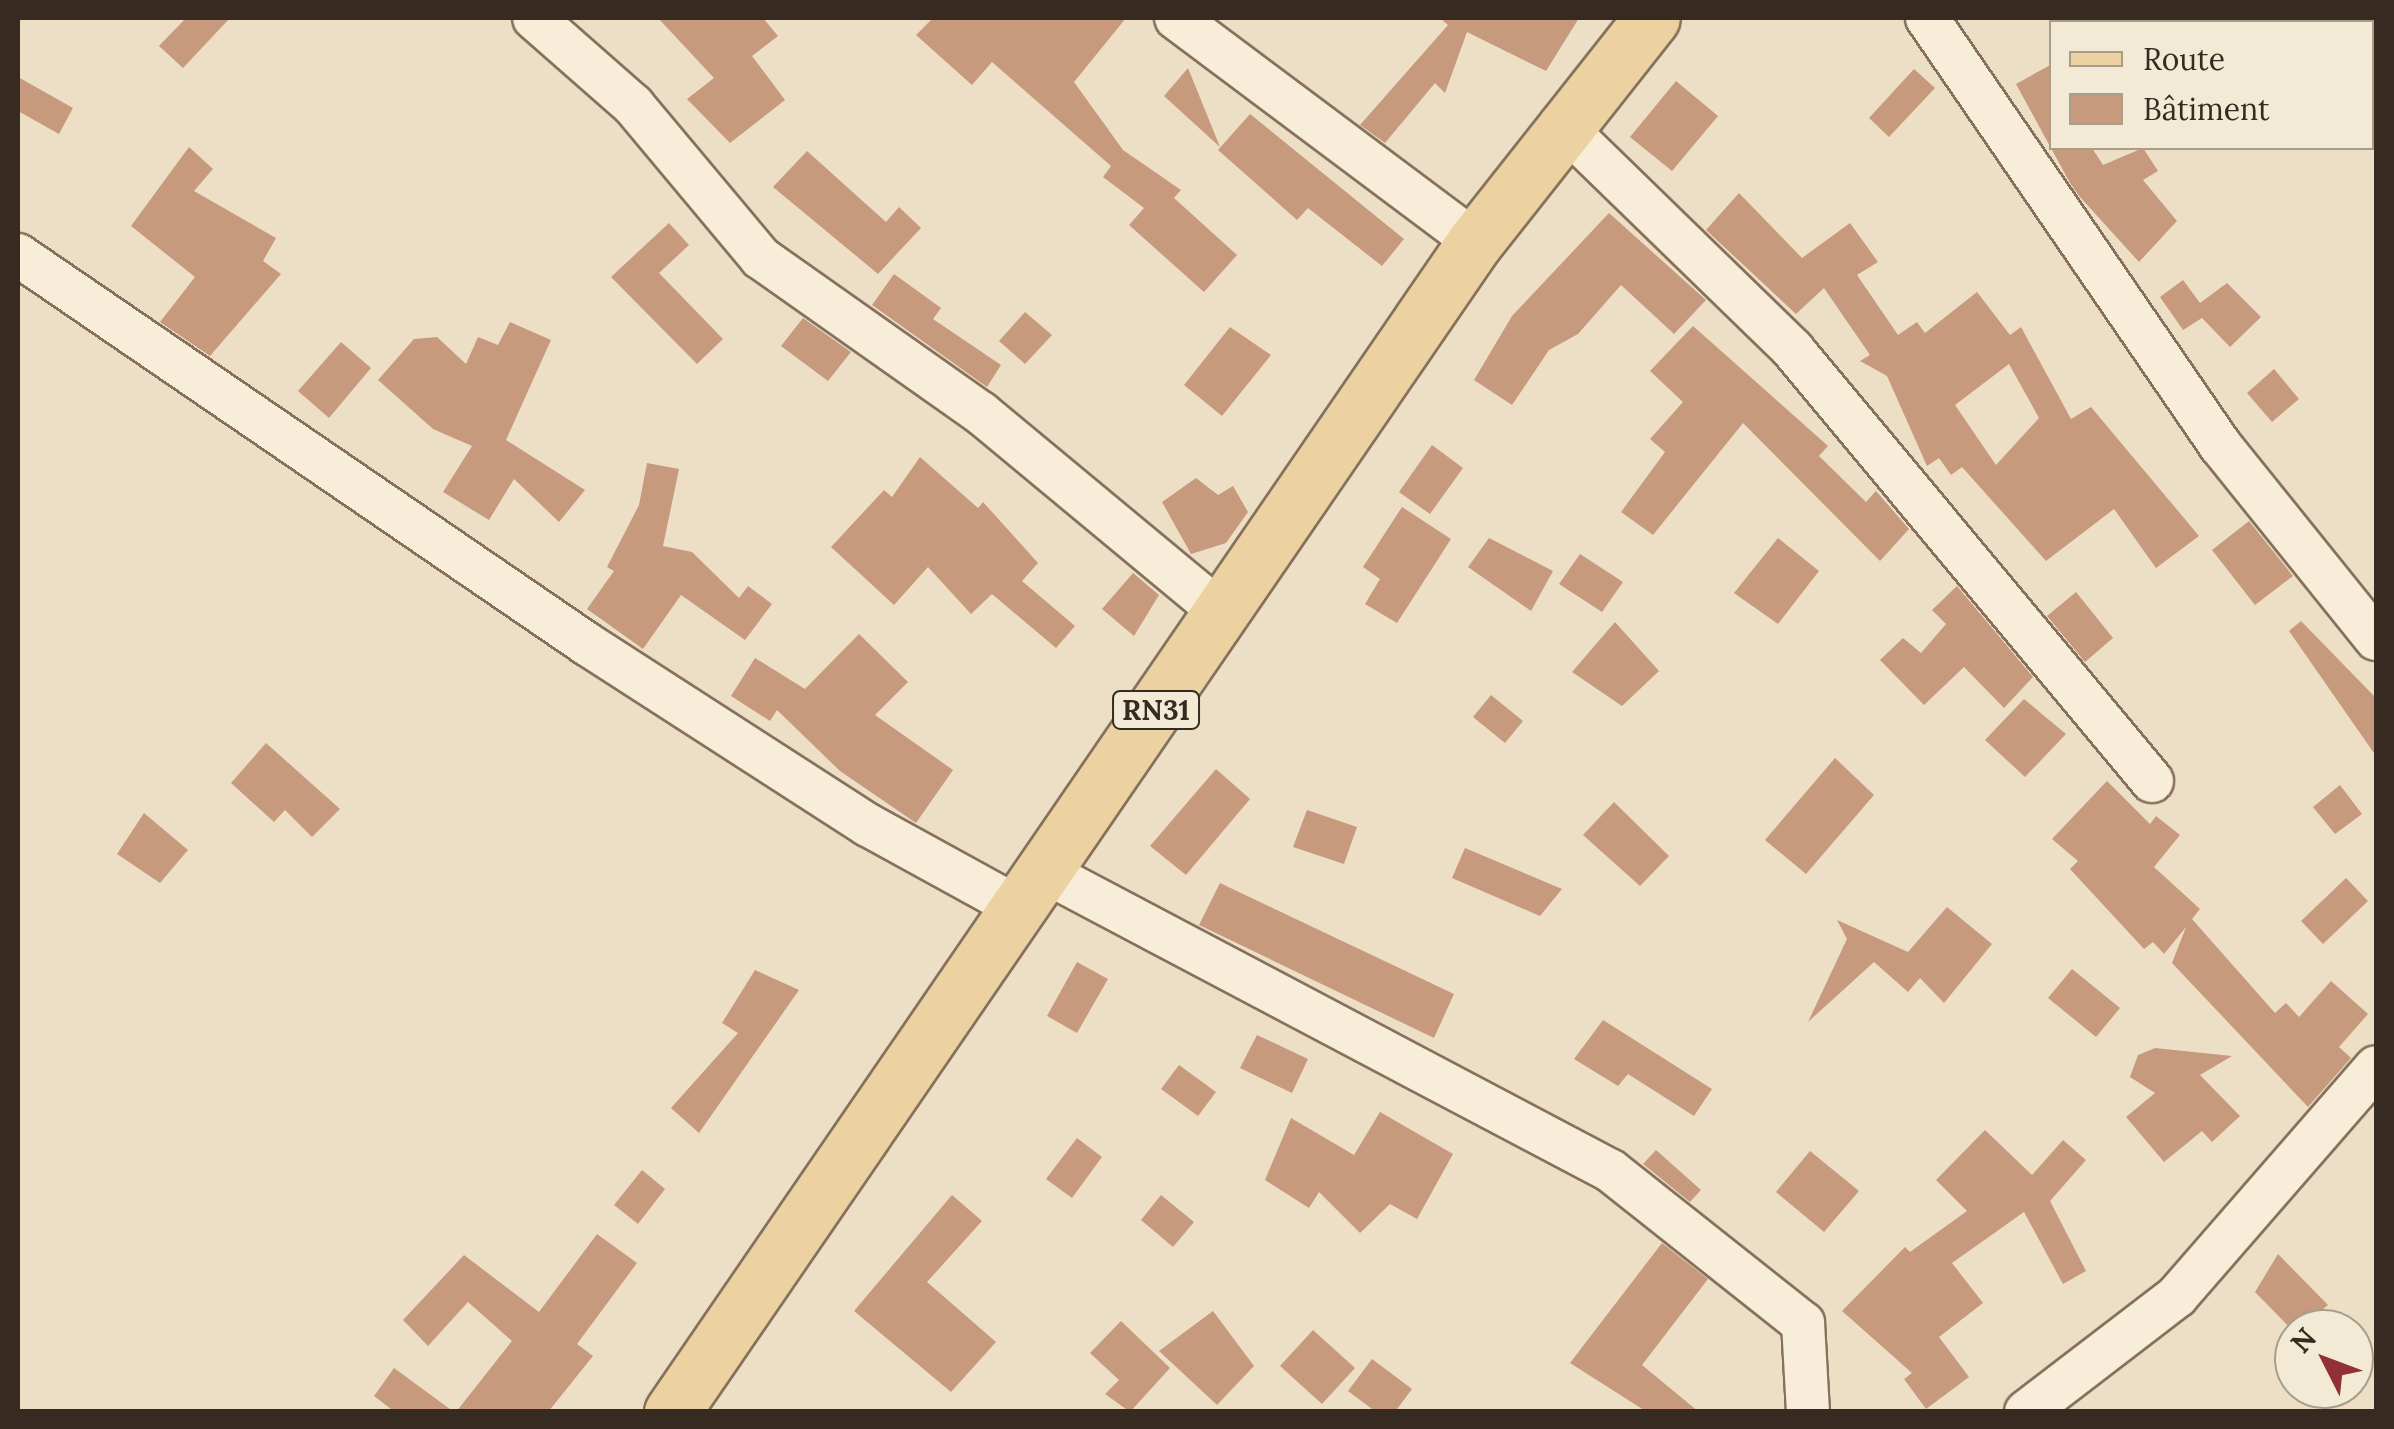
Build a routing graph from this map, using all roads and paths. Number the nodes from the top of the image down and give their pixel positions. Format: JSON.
{"nodes":[{"id":1,"x":534,"y":18,"type":"edge"},
{"id":2,"x":1176,"y":18,"type":"edge"},
{"id":3,"x":1652,"y":18,"type":"edge"},
{"id":4,"x":1927,"y":18,"type":"edge"},
{"id":5,"x":1561,"y":124,"type":"junction"},
{"id":6,"x":1475,"y":242,"type":"junction"},
{"id":7,"x":18,"y":255,"type":"edge"},
{"id":8,"x":1221,"y":612,"type":"junction"},
{"id":9,"x":2376,"y":639,"type":"edge"},
{"id":10,"x":2152,"y":781,"type":"dead end"},
{"id":11,"x":1034,"y":891,"type":"junction"},
{"id":12,"x":2376,"y":1067,"type":"edge"},
{"id":13,"x":672,"y":1412,"type":"edge"},
{"id":14,"x":1808,"y":1412,"type":"edge"},
{"id":15,"x":2026,"y":1412,"type":"edge"}],
"edges":[{"from":1,"to":8,"type":"street"},
{"from":2,"to":6,"type":"street"},
{"from":3,"to":5,"type":"main road","number":"RN31"},
{"from":4,"to":9,"type":"street"},
{"from":5,"to":6,"type":"main road","number":"RN31"},
{"from":5,"to":10,"type":"street"},
{"from":6,"to":8,"type":"main road","number":"RN31"},
{"from":7,"to":11,"type":"street"},
{"from":8,"to":11,"type":"main road","number":"RN31"},
{"from":11,"to":13,"type":"main road","number":"RN31"},
{"from":11,"to":14,"type":"street"},
{"from":12,"to":15,"type":"street"}]}
